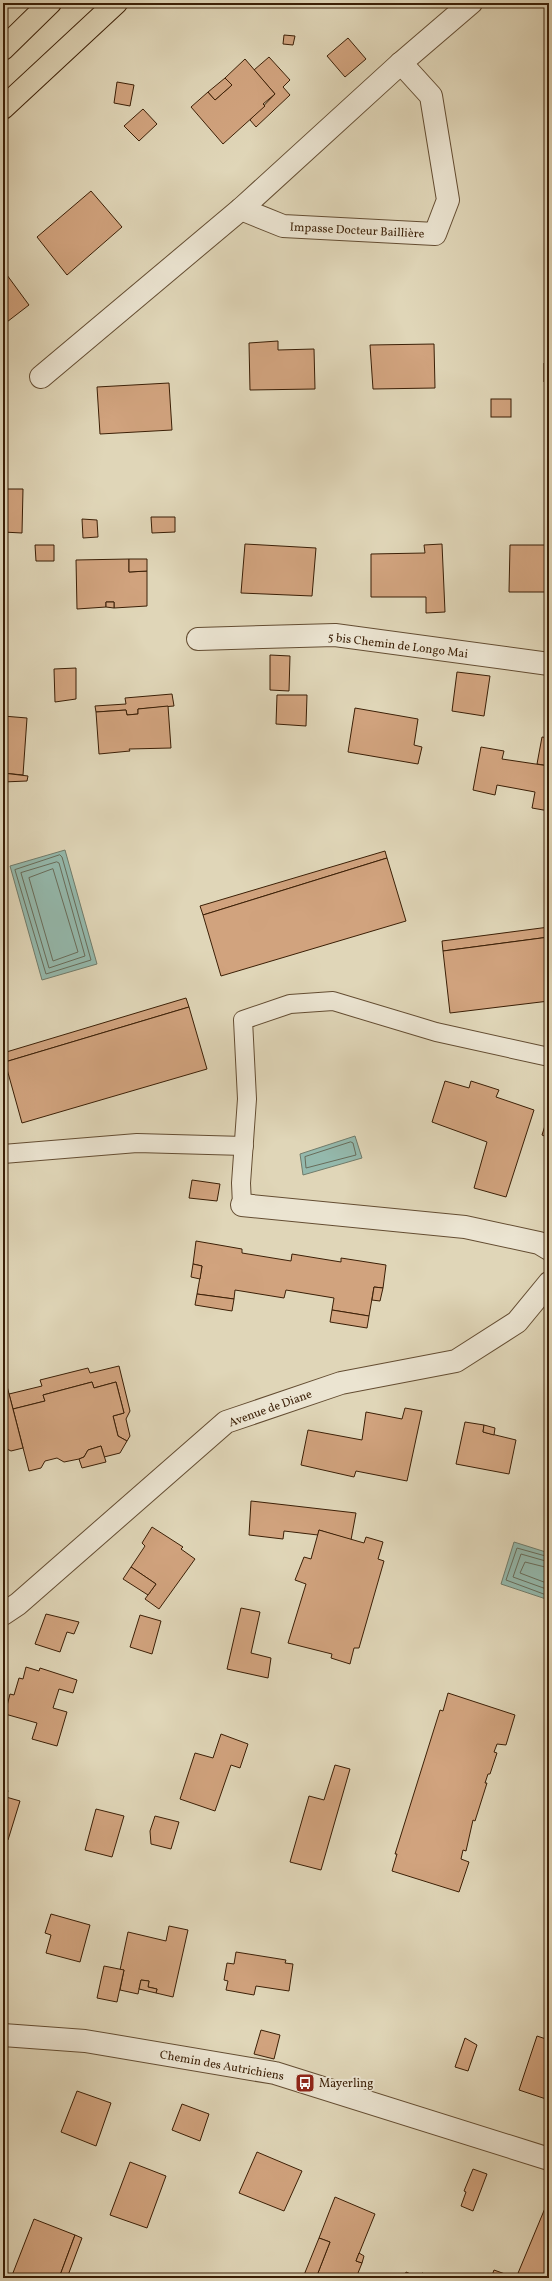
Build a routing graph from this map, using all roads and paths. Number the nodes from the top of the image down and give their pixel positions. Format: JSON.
{"nodes":[{"id":1,"x":50,"y":3,"type":"edge"},
{"id":2,"x":116,"y":3,"type":"edge"},
{"id":3,"x":471,"y":3,"type":"edge"},
{"id":4,"x":3,"y":49,"type":"edge"},
{"id":5,"x":401,"y":63,"type":"junction"},
{"id":6,"x":3,"y":108,"type":"edge"},
{"id":7,"x":241,"y":209,"type":"junction"},
{"id":8,"x":41,"y":377,"type":"dead end"},
{"id":9,"x":198,"y":639,"type":"dead end"},
{"id":10,"x":549,"y":664,"type":"edge"},
{"id":11,"x":549,"y":1057,"type":"edge"},
{"id":12,"x":244,"y":1146,"type":"junction"},
{"id":13,"x":3,"y":1154,"type":"edge"},
{"id":14,"x":242,"y":1205,"type":"joint"},
{"id":15,"x":549,"y":1249,"type":"edge"},
{"id":16,"x":549,"y":1283,"type":"edge"},
{"id":17,"x":3,"y":1614,"type":"edge"},
{"id":18,"x":3,"y":2035,"type":"edge"},
{"id":19,"x":549,"y":2159,"type":"edge"}],
"edges":[{"from":1,"to":4,"type":"highway"},
{"from":2,"to":6,"type":"highway"},
{"from":3,"to":5,"type":"street"},
{"from":5,"to":7,"type":"street"},
{"from":5,"to":7,"type":"street","name":"Impasse Docteur Baillière"},
{"from":7,"to":8,"type":"street"},
{"from":9,"to":10,"type":"street","name":"5 bis Chemin de Longo Mai"},
{"from":11,"to":12,"type":"lane"},
{"from":12,"to":13,"type":"lane"},
{"from":12,"to":14,"type":"lane"},
{"from":14,"to":15,"type":"street"},
{"from":16,"to":17,"type":"street","name":"Avenue de Diane"},
{"from":18,"to":19,"type":"street","name":"Chemin des Autrichiens"}]}
